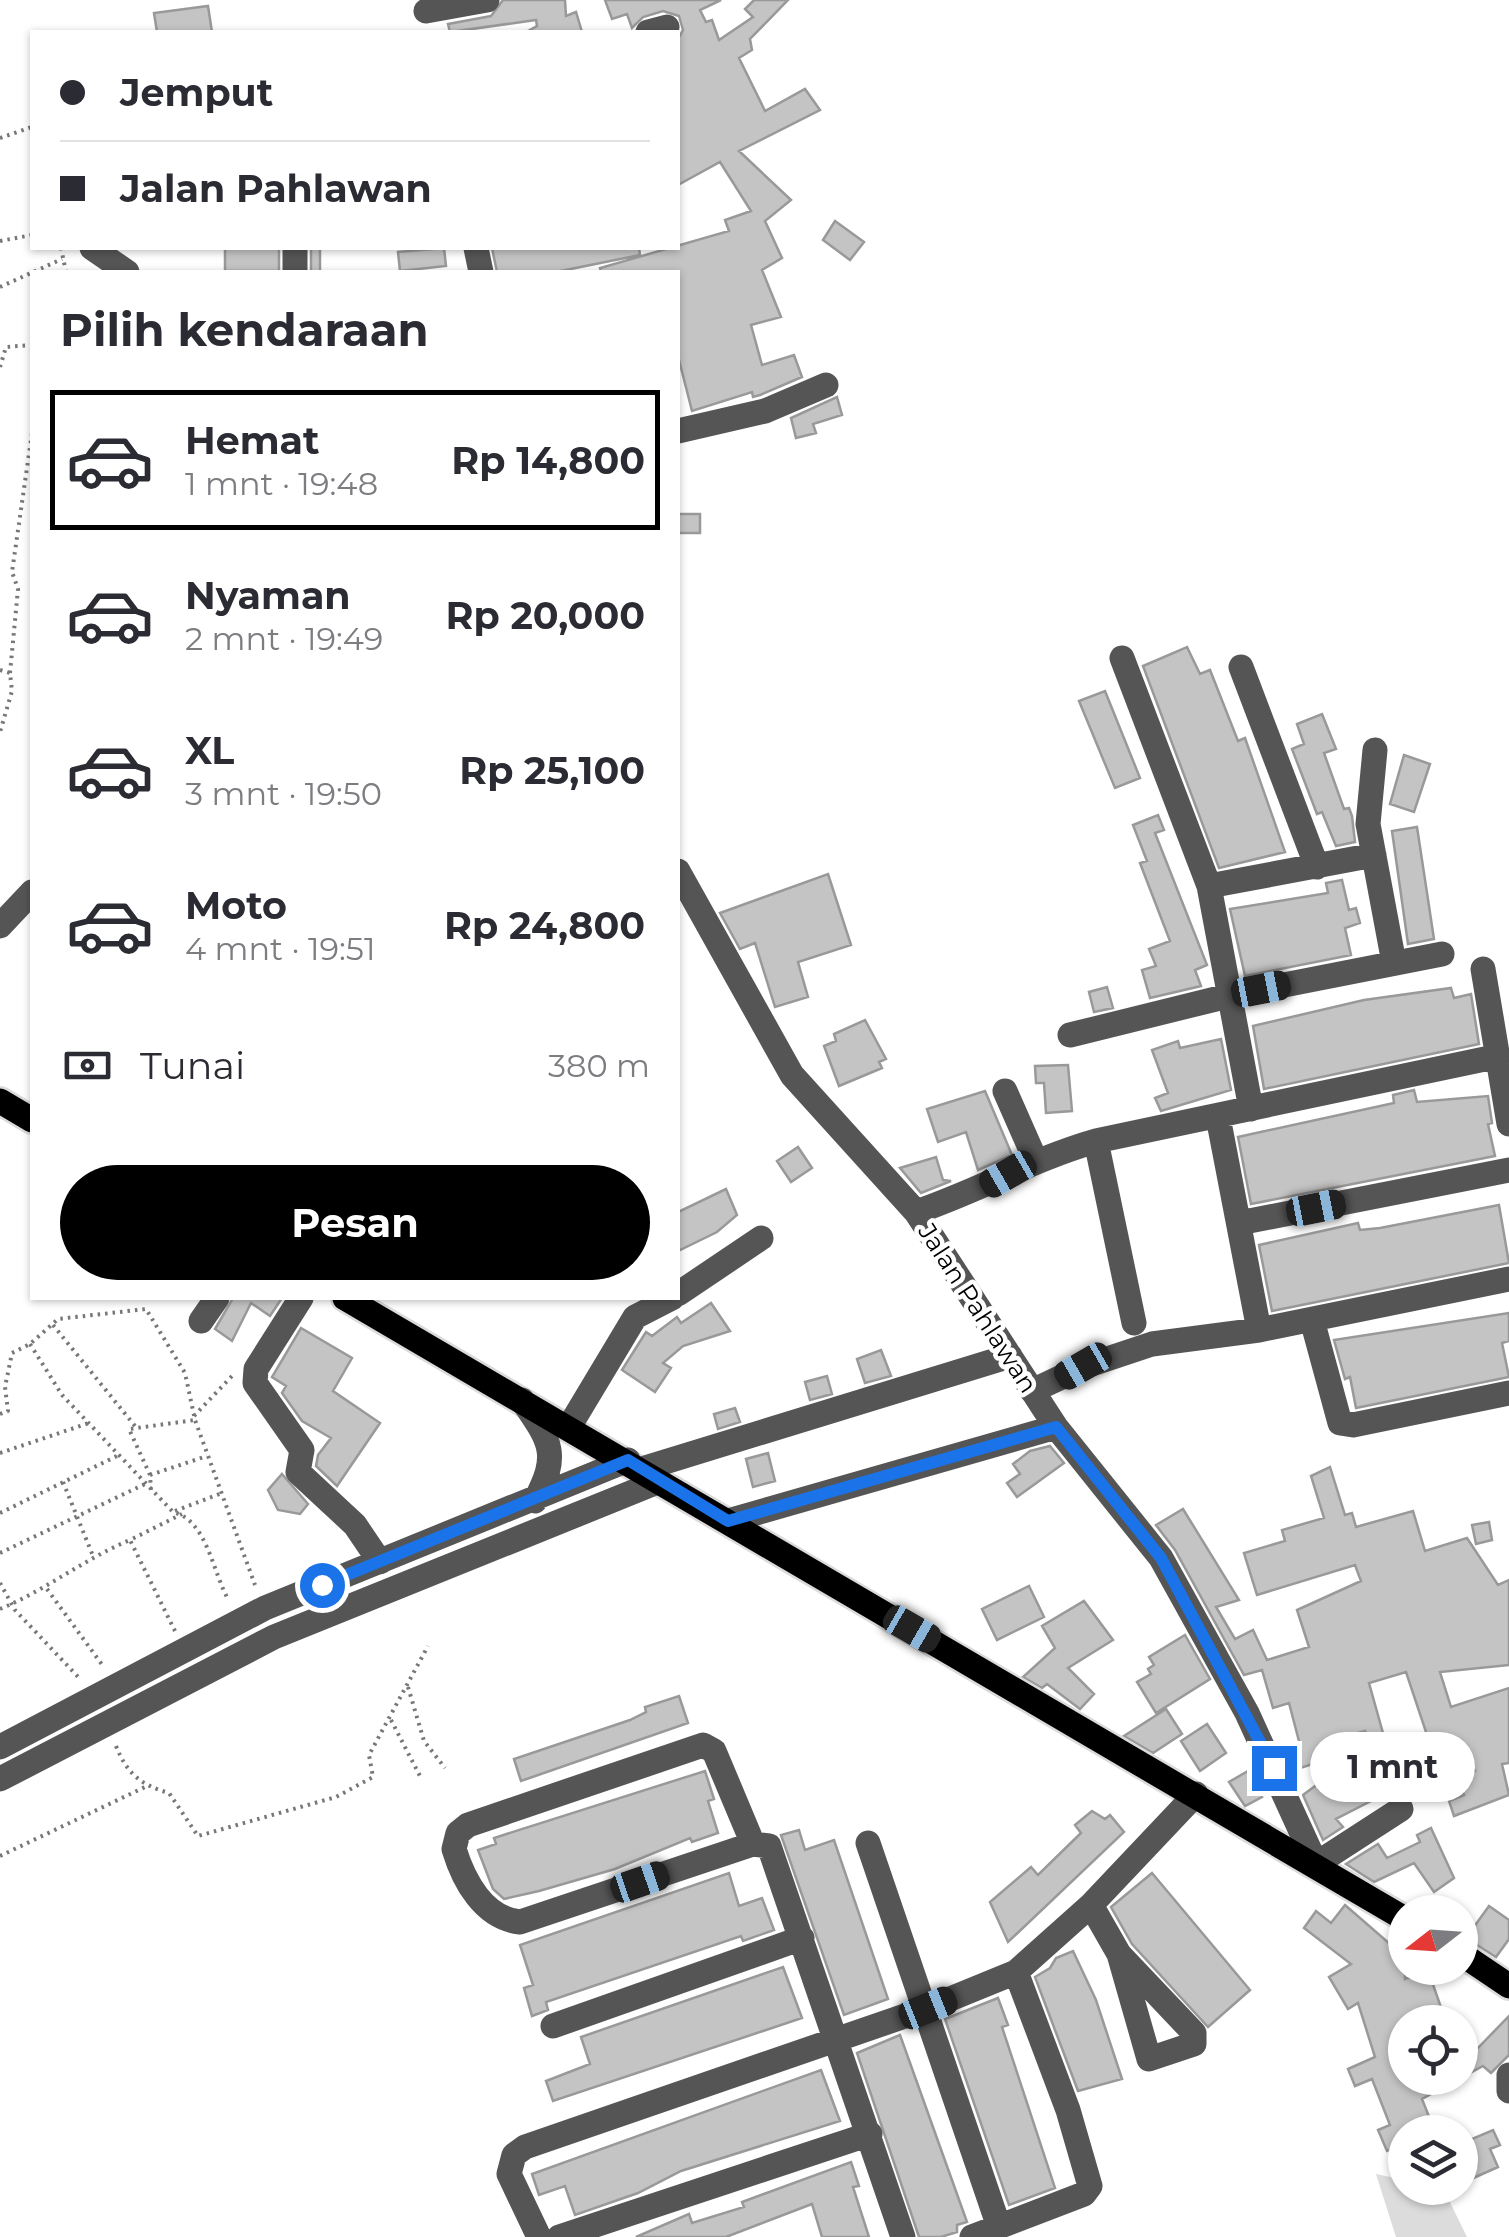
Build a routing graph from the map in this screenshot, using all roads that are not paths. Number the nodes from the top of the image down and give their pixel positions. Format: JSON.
{"nodes":[{"id":1,"x":487,"y":0,"type":"edge"},
{"id":2,"x":427,"y":14,"type":"edge"},
{"id":3,"x":95,"y":250,"type":"edge"},
{"id":4,"x":123,"y":270,"type":"edge"},
{"id":5,"x":826,"y":385,"type":"dead end"},
{"id":6,"x":680,"y":431,"type":"edge"},
{"id":7,"x":1122,"y":658,"type":"dead end"},
{"id":8,"x":1242,"y":667,"type":"dead end"},
{"id":9,"x":1375,"y":750,"type":"dead end"},
{"id":10,"x":1374,"y":855,"type":"junction"},
{"id":11,"x":1317,"y":866,"type":"junction"},
{"id":12,"x":680,"y":880,"type":"edge"},
{"id":13,"x":1209,"y":886,"type":"junction"},
{"id":14,"x":30,"y":894,"type":"edge"},
{"id":15,"x":688,"y":918,"type":"edge"},
{"id":16,"x":0,"y":926,"type":"edge"},
{"id":17,"x":1442,"y":954,"type":"dead end"},
{"id":18,"x":1394,"y":963,"type":"junction"},
{"id":19,"x":1483,"y":969,"type":"dead end"},
{"id":20,"x":1228,"y":996,"type":"junction"},
{"id":21,"x":1070,"y":1035,"type":"dead end"},
{"id":22,"x":1504,"y":1065,"type":"edge"},
{"id":23,"x":1004,"y":1090,"type":"dead end"},
{"id":24,"x":0,"y":1102,"type":"edge"},
{"id":25,"x":1251,"y":1109,"type":"junction"},
{"id":26,"x":1218,"y":1117,"type":"junction"},
{"id":27,"x":30,"y":1118,"type":"edge"},
{"id":28,"x":1509,"y":1124,"type":"edge"},
{"id":29,"x":1096,"y":1140,"type":"junction"},
{"id":30,"x":1035,"y":1159,"type":"junction"},
{"id":31,"x":1509,"y":1170,"type":"edge"},
{"id":32,"x":916,"y":1212,"type":"junction"},
{"id":33,"x":1240,"y":1222,"type":"junction"},
{"id":34,"x":761,"y":1238,"type":"dead end"},
{"id":35,"x":1509,"y":1278,"type":"edge"},
{"id":36,"x":680,"y":1293,"type":"edge"},
{"id":37,"x":216,"y":1300,"type":"edge"},
{"id":38,"x":299,"y":1300,"type":"edge"},
{"id":39,"x":348,"y":1300,"type":"edge"},
{"id":40,"x":668,"y":1300,"type":"edge"},
{"id":41,"x":1312,"y":1320,"type":"junction"},
{"id":42,"x":200,"y":1321,"type":"dead end"},
{"id":43,"x":1134,"y":1323,"type":"dead end"},
{"id":44,"x":1260,"y":1330,"type":"junction"},
{"id":45,"x":1010,"y":1356,"type":"junction"},
{"id":46,"x":1032,"y":1390,"type":"junction"},
{"id":47,"x":1509,"y":1393,"type":"edge"},
{"id":48,"x":522,"y":1400,"type":"junction"},
{"id":49,"x":1056,"y":1427,"type":"junction"},
{"id":50,"x":569,"y":1428,"type":"junction"},
{"id":51,"x":643,"y":1470,"type":"junction"},
{"id":52,"x":536,"y":1502,"type":"junction"},
{"id":53,"x":728,"y":1521,"type":"junction"},
{"id":54,"x":380,"y":1562,"type":"junction"},
{"id":55,"x":0,"y":1748,"type":"edge"},
{"id":56,"x":0,"y":1779,"type":"edge"},
{"id":57,"x":1196,"y":1794,"type":"junction"},
{"id":58,"x":1400,"y":1809,"type":"dead end"},
{"id":59,"x":868,"y":1843,"type":"dead end"},
{"id":60,"x":753,"y":1844,"type":"junction"},
{"id":61,"x":1316,"y":1864,"type":"junction"},
{"id":62,"x":1091,"y":1904,"type":"junction"},
{"id":63,"x":1388,"y":1908,"type":"edge"},
{"id":64,"x":802,"y":1938,"type":"junction"},
{"id":65,"x":1119,"y":1954,"type":"dead end"},
{"id":66,"x":1478,"y":1966,"type":"edge"},
{"id":67,"x":1016,"y":1972,"type":"junction"},
{"id":68,"x":1509,"y":1986,"type":"edge"},
{"id":69,"x":928,"y":2008,"type":"junction"},
{"id":70,"x":554,"y":2026,"type":"dead end"},
{"id":71,"x":838,"y":2036,"type":"junction"},
{"id":72,"x":1509,"y":2075,"type":"edge"},
{"id":73,"x":1509,"y":2091,"type":"edge"},
{"id":74,"x":870,"y":2134,"type":"junction"},
{"id":75,"x":999,"y":2228,"type":"junction"},
{"id":76,"x":539,"y":2237,"type":"edge"},
{"id":77,"x":560,"y":2237,"type":"edge"},
{"id":78,"x":903,"y":2237,"type":"edge"},
{"id":79,"x":972,"y":2237,"type":"edge"}],
"edges":[{"from":1,"to":2,"type":"street"},
{"from":3,"to":4,"type":"street"},
{"from":5,"to":6,"type":"street"},
{"from":7,"to":13,"type":"street"},
{"from":8,"to":11,"type":"street"},
{"from":9,"to":10,"type":"street"},
{"from":10,"to":11,"type":"street"},
{"from":10,"to":18,"type":"street"},
{"from":11,"to":13,"type":"street"},
{"from":12,"to":15,"type":"street","name":"Jalan Pahlawan"},
{"from":13,"to":20,"type":"street"},
{"from":14,"to":16,"type":"street"},
{"from":15,"to":32,"type":"street","name":"Jalan Pahlawan"},
{"from":17,"to":18,"type":"street"},
{"from":18,"to":20,"type":"street"},
{"from":19,"to":22,"type":"street"},
{"from":20,"to":21,"type":"street"},
{"from":20,"to":25,"type":"street"},
{"from":22,"to":25,"type":"street"},
{"from":22,"to":28,"type":"street"},
{"from":23,"to":30,"type":"street"},
{"from":24,"to":27,"type":"main road"},
{"from":25,"to":26,"type":"street"},
{"from":26,"to":29,"type":"street"},
{"from":26,"to":33,"type":"street"},
{"from":29,"to":30,"type":"street"},
{"from":29,"to":43,"type":"street"},
{"from":30,"to":32,"type":"street"},
{"from":31,"to":33,"type":"street"},
{"from":32,"to":45,"type":"street","name":"Jalan Pahlawan"},
{"from":33,"to":44,"type":"street"},
{"from":34,"to":36,"type":"street"},
{"from":35,"to":41,"type":"street"},
{"from":37,"to":42,"type":"street"},
{"from":38,"to":54,"type":"street"},
{"from":39,"to":48,"type":"main road"},
{"from":40,"to":50,"type":"street"},
{"from":41,"to":44,"type":"street"},
{"from":41,"to":47,"type":"street"},
{"from":44,"to":46,"type":"street"},
{"from":45,"to":46,"type":"street","name":"Jalan Pahlawan"},
{"from":45,"to":51,"type":"street"},
{"from":46,"to":49,"type":"street","name":"Jalan Pahlawan"},
{"from":48,"to":50,"type":"main road"},
{"from":48,"to":52,"type":"street"},
{"from":49,"to":53,"type":"street"},
{"from":49,"to":61,"type":"street","name":"Jalan Pahlawan"},
{"from":50,"to":51,"type":"main road"},
{"from":51,"to":52,"type":"street"},
{"from":51,"to":53,"type":"main road"},
{"from":51,"to":56,"type":"street"},
{"from":52,"to":54,"type":"street"},
{"from":53,"to":57,"type":"main road"},
{"from":54,"to":55,"type":"street"},
{"from":57,"to":61,"type":"main road"},
{"from":57,"to":62,"type":"street"},
{"from":58,"to":61,"type":"street"},
{"from":59,"to":69,"type":"street"},
{"from":60,"to":60,"type":"street"},
{"from":60,"to":64,"type":"street"},
{"from":61,"to":63,"type":"main road"},
{"from":62,"to":65,"type":"street"},
{"from":62,"to":67,"type":"street"},
{"from":64,"to":70,"type":"street"},
{"from":64,"to":71,"type":"street"},
{"from":66,"to":68,"type":"main road"},
{"from":67,"to":69,"type":"street"},
{"from":67,"to":75,"type":"street"},
{"from":69,"to":71,"type":"street"},
{"from":69,"to":75,"type":"street"},
{"from":71,"to":74,"type":"street"},
{"from":71,"to":76,"type":"street"},
{"from":72,"to":73,"type":"street"},
{"from":74,"to":77,"type":"street"},
{"from":74,"to":78,"type":"street"},
{"from":75,"to":79,"type":"street"}]}
